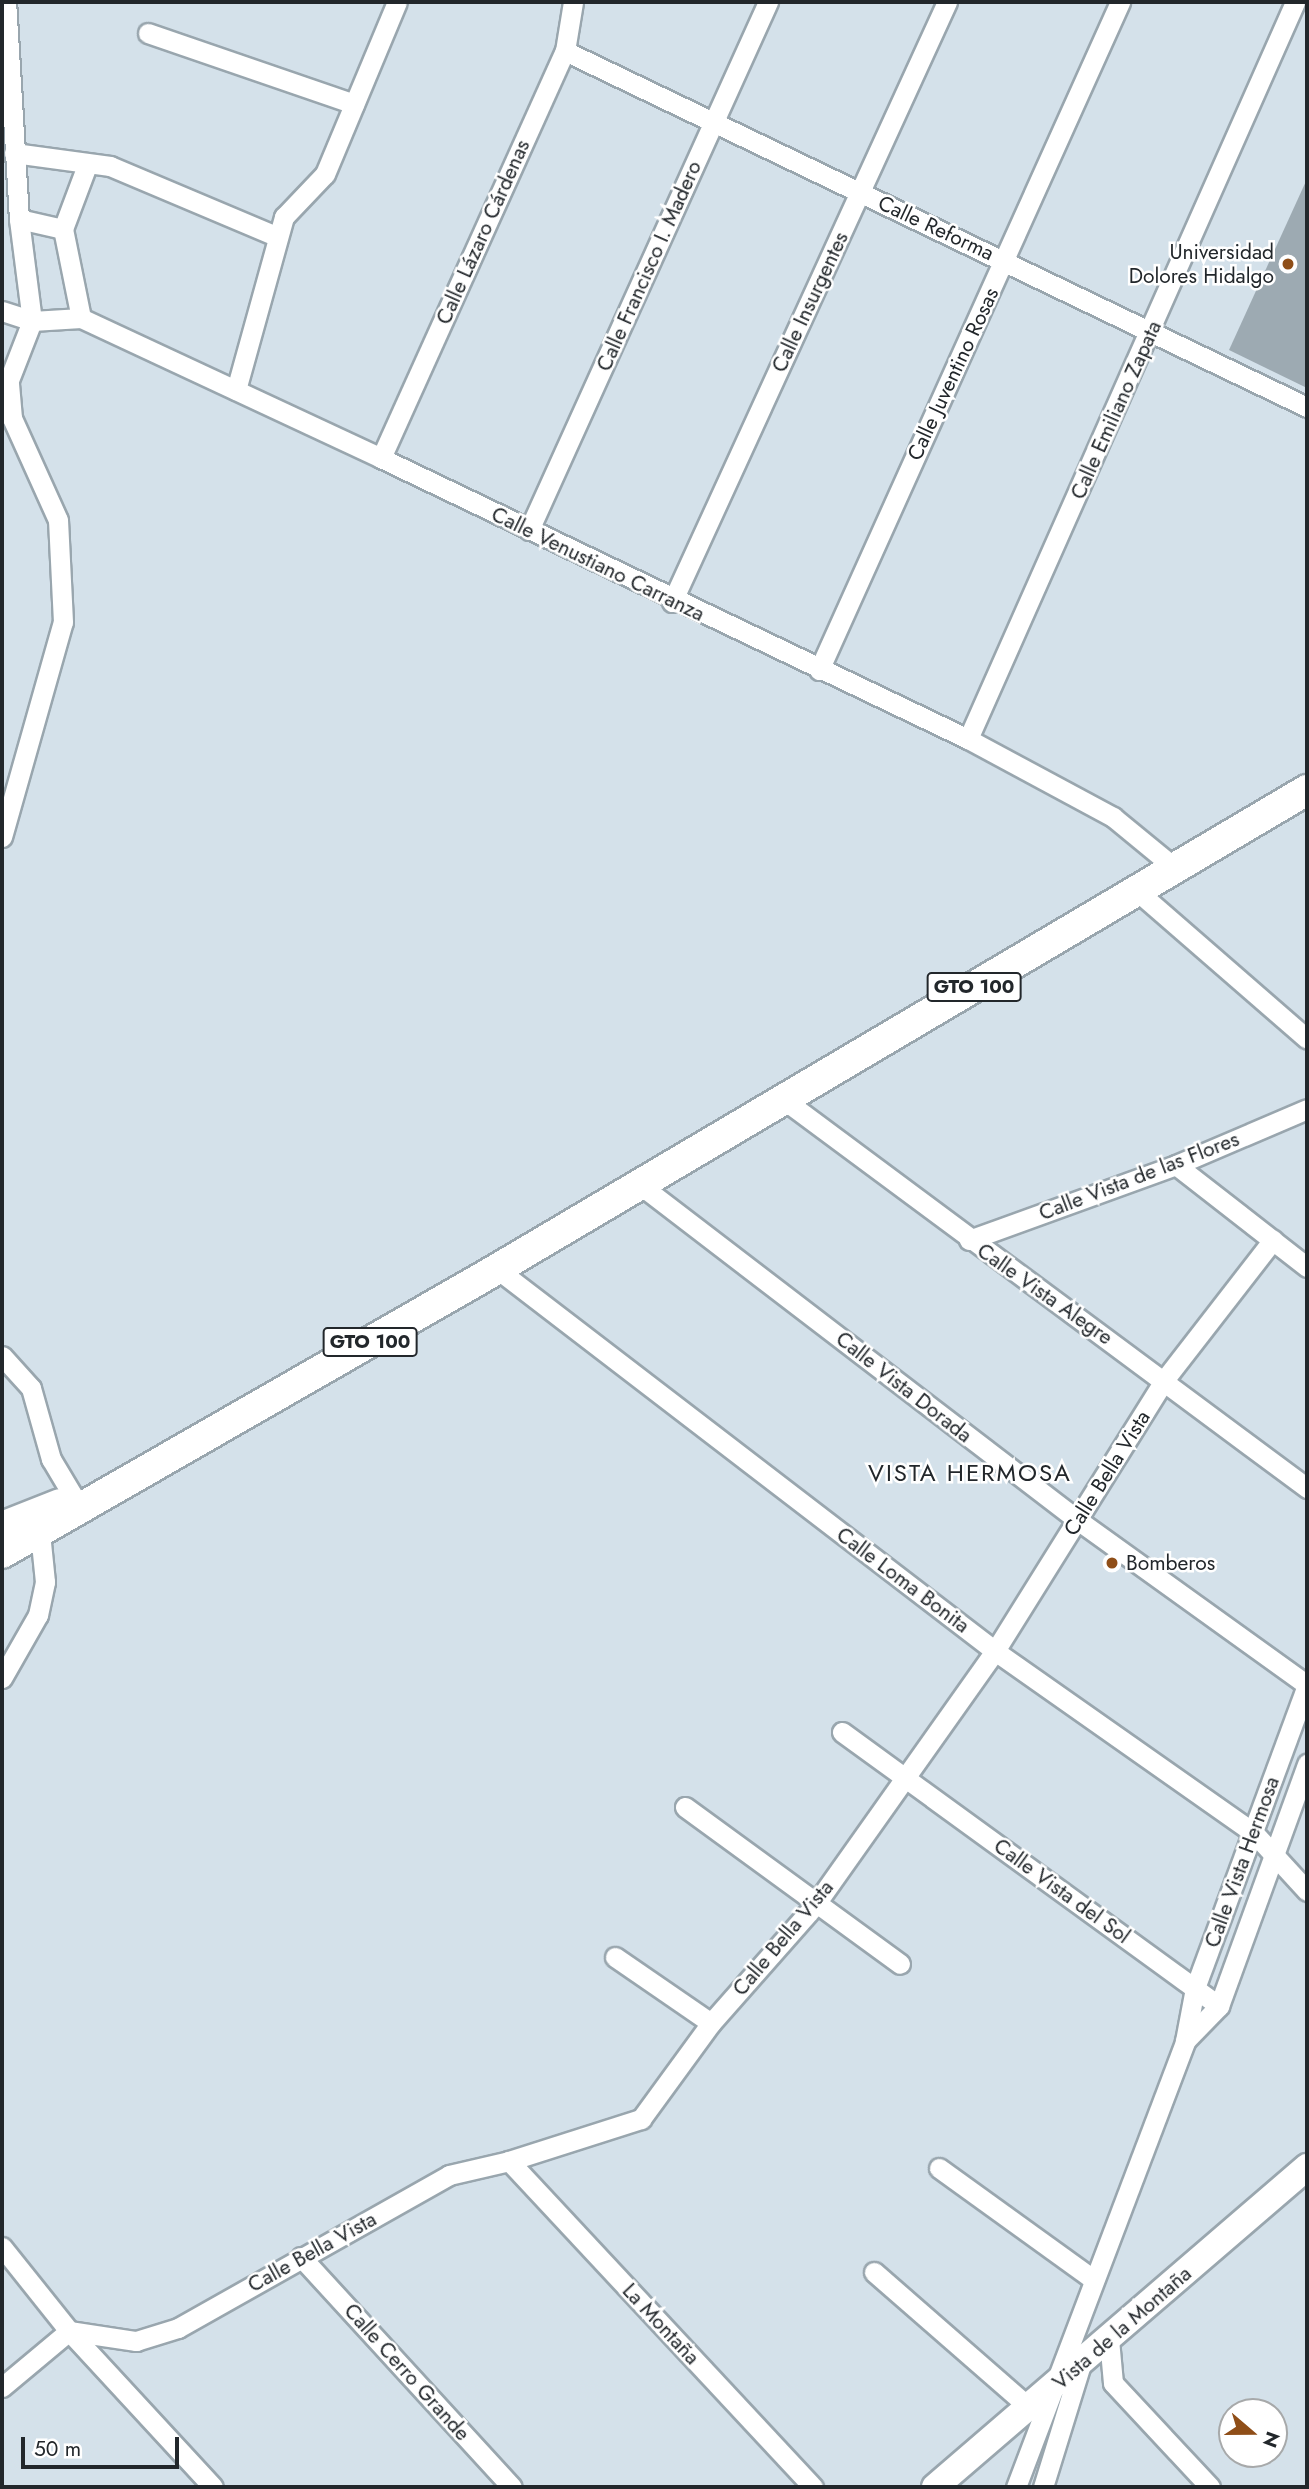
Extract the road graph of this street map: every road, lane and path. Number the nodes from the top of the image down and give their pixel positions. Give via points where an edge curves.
1 (6, 2) edge
2 (397, 2) edge
3 (573, 2) edge
4 (768, 2) edge
5 (947, 2) edge
6 (1120, 2) edge
7 (1295, 2) edge
8 (148, 33) dead end
9 (565, 51) junction
10 (354, 104) junction
11 (715, 122) junction
12 (14, 153) junction
13 (88, 164) junction
14 (860, 192) junction
15 (19, 219) junction
16 (63, 229) junction
17 (278, 237) junction
18 (1005, 261) junction
19 (2, 311) edge
20 (81, 318) junction
21 (32, 321) junction
22 (1151, 334) junction
23 (236, 390) junction
24 (1307, 407) edge
25 (380, 458) junction
26 (529, 530) junction
27 (672, 602) junction
28 (819, 670) junction
29 (968, 739) junction
30 (1307, 790) edge
31 (2, 837) edge
32 (1175, 868) junction
33 (1137, 891) junction
34 (1307, 1039) edge
35 (783, 1099) junction
36 (1307, 1109) edge
37 (1176, 1165) junction
38 (639, 1184) junction
39 (969, 1240) junction
40 (1273, 1240) junction
41 (1307, 1267) edge
42 (496, 1269) junction
43 (2, 1356) edge
44 (1165, 1379) junction
45 (1307, 1488) edge
46 (86, 1502) junction
47 (1079, 1521) junction
48 (2, 1527) edge
49 (40, 1533) junction
50 (2, 1553) edge
51 (995, 1651) junction
52 (2, 1678) edge
53 (1307, 1686) edge
54 (842, 1732) dead end
55 (1307, 1764) edge
56 (905, 1777) junction
57 (685, 1807) dead end
58 (1253, 1832) junction
59 (1274, 1851) junction
60 (1307, 1891) edge
61 (815, 1905) junction
62 (615, 1957) dead end
63 (900, 1964) dead end
64 (1195, 1988) junction
65 (1219, 2006) junction
66 (711, 2023) junction
67 (1185, 2041) junction
68 (509, 2161) junction
69 (1307, 2167) edge
70 (939, 2168) dead end
71 (2, 2247) edge
72 (301, 2257) junction
73 (874, 2272) dead end
74 (1093, 2279) junction
75 (1081, 2325) junction
76 (69, 2331) junction
77 (1109, 2339) junction
78 (1083, 2359) junction
79 (2, 2387) edge
80 (1053, 2389) junction
81 (1030, 2408) junction
82 (213, 2487) edge
83 (512, 2487) edge
84 (813, 2487) edge
85 (935, 2487) edge
86 (1016, 2487) edge
87 (1044, 2487) edge
88 (1210, 2487) edge

1 - 12 street
2 - 10 street
3 - 9 street, Calle Lázaro Cárdenas
4 - 11 street, Calle Francisco I. Madero
5 - 14 street, Calle Insurgentes
6 - 18 street, Calle Juventino Rosas
7 - 22 street, Calle Emiliano Zapata
8 - 10 street
9 - 11 street, Calle Reforma
9 - 25 street, Calle Lázaro Cárdenas
10 - 17 street via 325,174 284,217
11 - 14 street, Calle Reforma
11 - 26 street, Calle Francisco I. Madero
12 - 13 street
12 - 15 street
13 - 16 street
13 - 17 street via 110,166
14 - 18 street, Calle Reforma
14 - 27 street, Calle Insurgentes
15 - 16 street
15 - 21 street
16 - 20 street
17 - 23 street
18 - 22 street, Calle Reforma
18 - 28 street, Calle Juventino Rosas
19 - 21 street, Calle Venustiano Carranza
20 - 21 street, Calle Venustiano Carranza
20 - 23 street, Calle Venustiano Carranza
21 - 31 street via 9,380 12,418 58,520 63,622
22 - 24 street, Calle Reforma
22 - 29 street, Calle Emiliano Zapata
23 - 25 street, Calle Venustiano Carranza
25 - 26 street, Calle Venustiano Carranza
26 - 27 street, Calle Venustiano Carranza
27 - 28 street, Calle Venustiano Carranza
28 - 29 street, Calle Venustiano Carranza
29 - 32 street, Calle Venustiano Carranza via 1113,817
30 - 32 main road, GTO 100
32 - 33 main road, GTO 100
33 - 34 street
33 - 35 main road, GTO 100
35 - 38 main road, GTO 100
35 - 39 street, Calle Vista Alegre
36 - 37 street, Calle Vista de las Flores
37 - 39 street, Calle Vista de las Flores
37 - 40 street
38 - 42 main road, GTO 100
38 - 47 street, Calle Vista Dorada
39 - 44 street, Calle Vista Alegre
40 - 41 street
40 - 44 street, Calle Bella Vista
42 - 46 main road, GTO 100
42 - 51 street, Calle Loma Bonita
43 - 46 street via 31,1388 51,1459
44 - 45 street, Calle Vista Alegre
44 - 47 street, Calle Bella Vista
46 - 48 main road, GTO 100
46 - 49 main road, GTO 100
47 - 51 street, Calle Bella Vista
47 - 53 street, Calle Vista Dorada
49 - 50 main road, GTO 100
49 - 52 street via 45,1583 38,1615
51 - 56 street, Calle Bella Vista
51 - 58 street, Calle Loma Bonita
53 - 58 street, Calle Vista Hermosa
54 - 56 street, Calle Vista del Sol
55 - 59 street, Calle Vista Hermosa
56 - 61 street, Calle Bella Vista
56 - 64 street, Calle Vista del Sol
57 - 61 street
58 - 59 street, Calle Loma Bonita
58 - 64 street, Calle Vista Hermosa
59 - 60 street, Calle Loma Bonita
59 - 65 street, Calle Vista Hermosa
61 - 63 street
61 - 66 street, Calle Bella Vista
62 - 66 street
64 - 65 street, Calle Vista del Sol
64 - 67 street, Calle Vista Hermosa
65 - 67 street, Calle Vista Hermosa
66 - 68 street, Calle Bella Vista via 641,2119
67 - 74 street, Calle Vista Hermosa
68 - 72 street, Calle Bella Vista via 449,2175
68 - 84 street, La Montaña
69 - 77 street, Vista de la Montaña
70 - 74 street
71 - 76 street
72 - 76 street, Calle Bella Vista via 178,2328 136,2341
72 - 83 street, Calle Cerro Grande
73 - 81 street
74 - 75 street, Calle Vista Hermosa
75 - 78 street, Calle Vista Hermosa
75 - 80 street, Calle Vista Hermosa
76 - 79 street
76 - 82 street
77 - 78 street, Vista de la Montaña
77 - 88 street via 1113,2383
78 - 80 street, Vista de la Montaña
78 - 87 street, Calle Vista Hermosa
80 - 81 street, Vista de la Montaña
80 - 86 street, Calle Vista Hermosa
81 - 85 street, Vista de la Montaña

